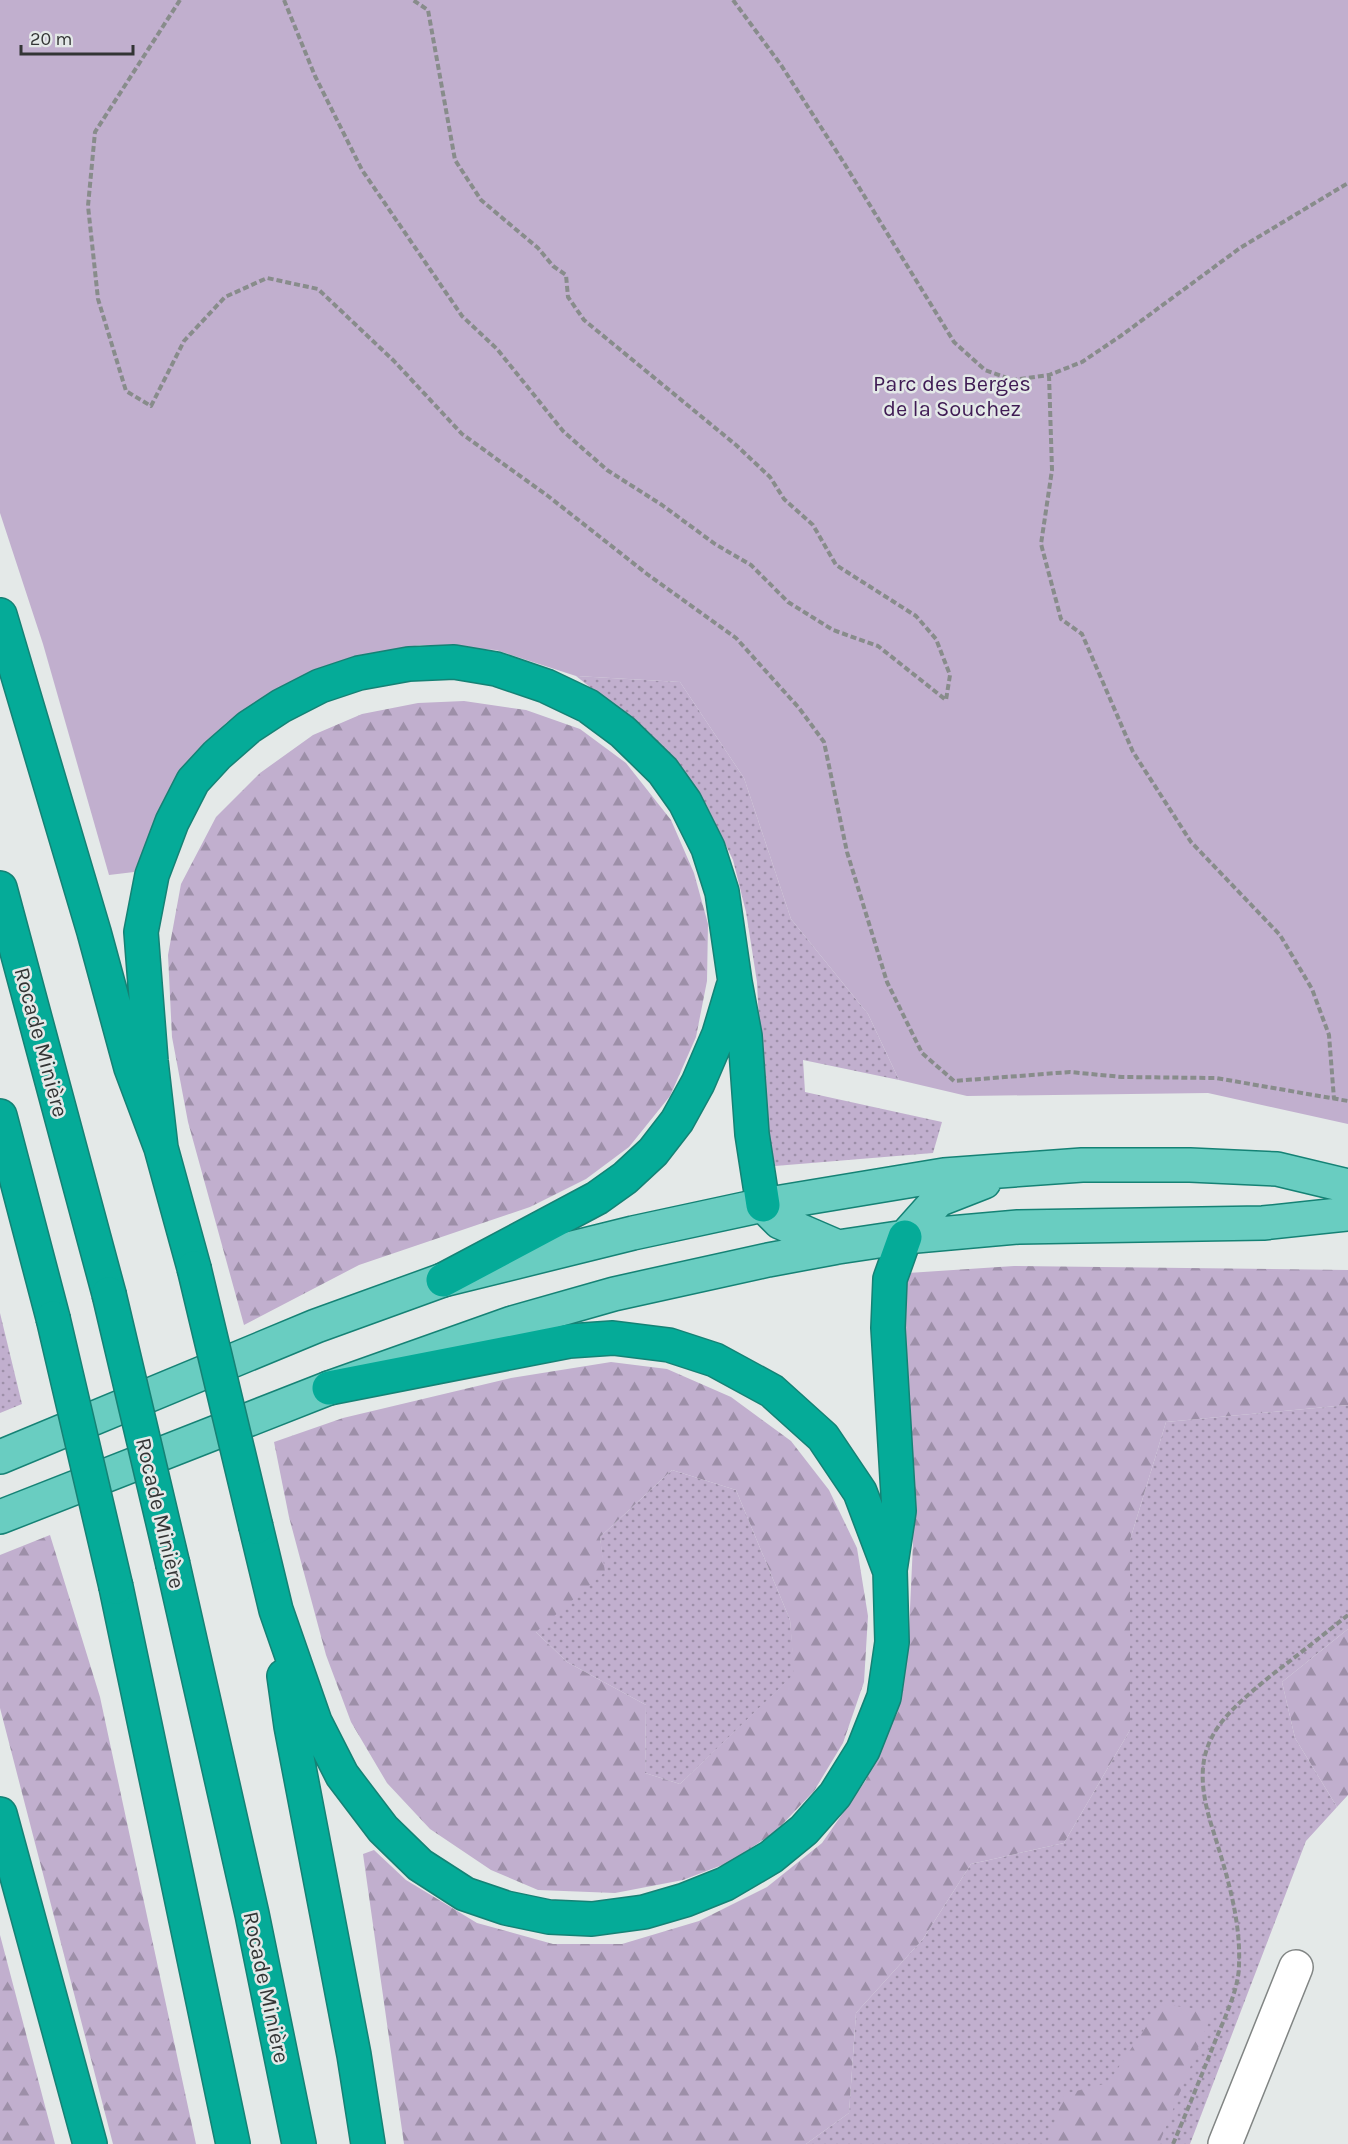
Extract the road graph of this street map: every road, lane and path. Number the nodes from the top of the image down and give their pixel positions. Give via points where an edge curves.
1 (180, 0) edge
2 (284, 0) edge
3 (413, 0) edge
4 (733, 0) edge
5 (1348, 183) edge
6 (1048, 375) junction
7 (0, 615) edge
8 (0, 888) edge
9 (735, 982) junction
10 (1334, 1099) junction
11 (1348, 1101) edge
12 (0, 1116) edge
13 (160, 1148) junction
14 (1013, 1170) junction
15 (1348, 1186) edge
16 (763, 1205) junction
17 (1348, 1214) edge
18 (905, 1237) junction
19 (838, 1247) junction
20 (444, 1280) junction
21 (329, 1388) junction
22 (3, 1457) edge
23 (0, 1517) edge
24 (890, 1570) junction
25 (276, 1610) junction
26 (1348, 1615) edge
27 (0, 1814) edge
28 (1296, 1967) dead end
29 (90, 2144) edge
30 (233, 2144) edge
31 (299, 2144) edge
32 (368, 2144) edge
33 (1173, 2144) edge
34 (1224, 2144) edge

1 - 10 path via 95,132 88,206 98,299 126,391 151,406 184,341 225,297 267,278 318,289 394,361 462,434 736,638 799,708 824,742 847,852 887,982 922,1053 954,1081 1070,1072 1216,1078
2 - 3 path via 315,76 362,170 462,316 497,349 563,430 607,470 751,565 788,602 833,630 878,646 946,700 950,675 936,639 916,616 836,565 813,525 784,499 770,477 584,320 568,297 566,275 481,200 455,160 428,10
4 - 6 path via 793,84 954,342 985,370 1013,380
5 - 6 path via 1240,248 1082,362
6 - 10 path via 1052,470 1041,544 1060,619 1082,634 1133,752 1191,842 1280,935 1312,989 1329,1035
7 - 13 highway via 131,1068
8 - 31 highway, Rocade Minière, bridge via 109,1294 252,1914
9 - 13 highway via 722,892 708,848 685,802 663,771 623,732 588,706 496,669 454,662 409,664 359,673 320,686 249,727 193,781 172,822 152,875 141,932
9 - 16 highway via 745,1036 752,1134
9 - 20 highway via 698,1083 677,1121 653,1152 597,1198
10 - 11 path
12 - 30 highway, bridge via 53,1318 116,1587
13 - 25 highway, bridge via 194,1268
14 - 15 main road via 1082,1165 1277,1169
14 - 16 main road via 944,1175
14 - 18 main road via 938,1200
16 - 19 main road via 780,1222
16 - 20 main road
17 - 18 main road via 1263,1223 1018,1227
18 - 19 main road
18 - 24 highway via 890,1279 888,1328 899,1512
19 - 21 main road via 614,1294 512,1323
20 - 22 main road via 316,1326
21 - 23 main road
21 - 24 highway via 568,1341 613,1338 669,1345 715,1360 772,1391 823,1437 860,1492
24 - 25 highway via 892,1642 884,1697 863,1750 835,1794 804,1830 779,1851 725,1884 644,1912 592,1919 549,1917 465,1894 420,1865 383,1829 342,1775 315,1722
25 - 32 highway via 291,1726
26 - 33 path via 1235,1705 1215,1730 1205,1753 1202,1776 1206,1809 1237,1920 1239,1967 1229,2007
27 - 29 highway
28 - 34 lane

